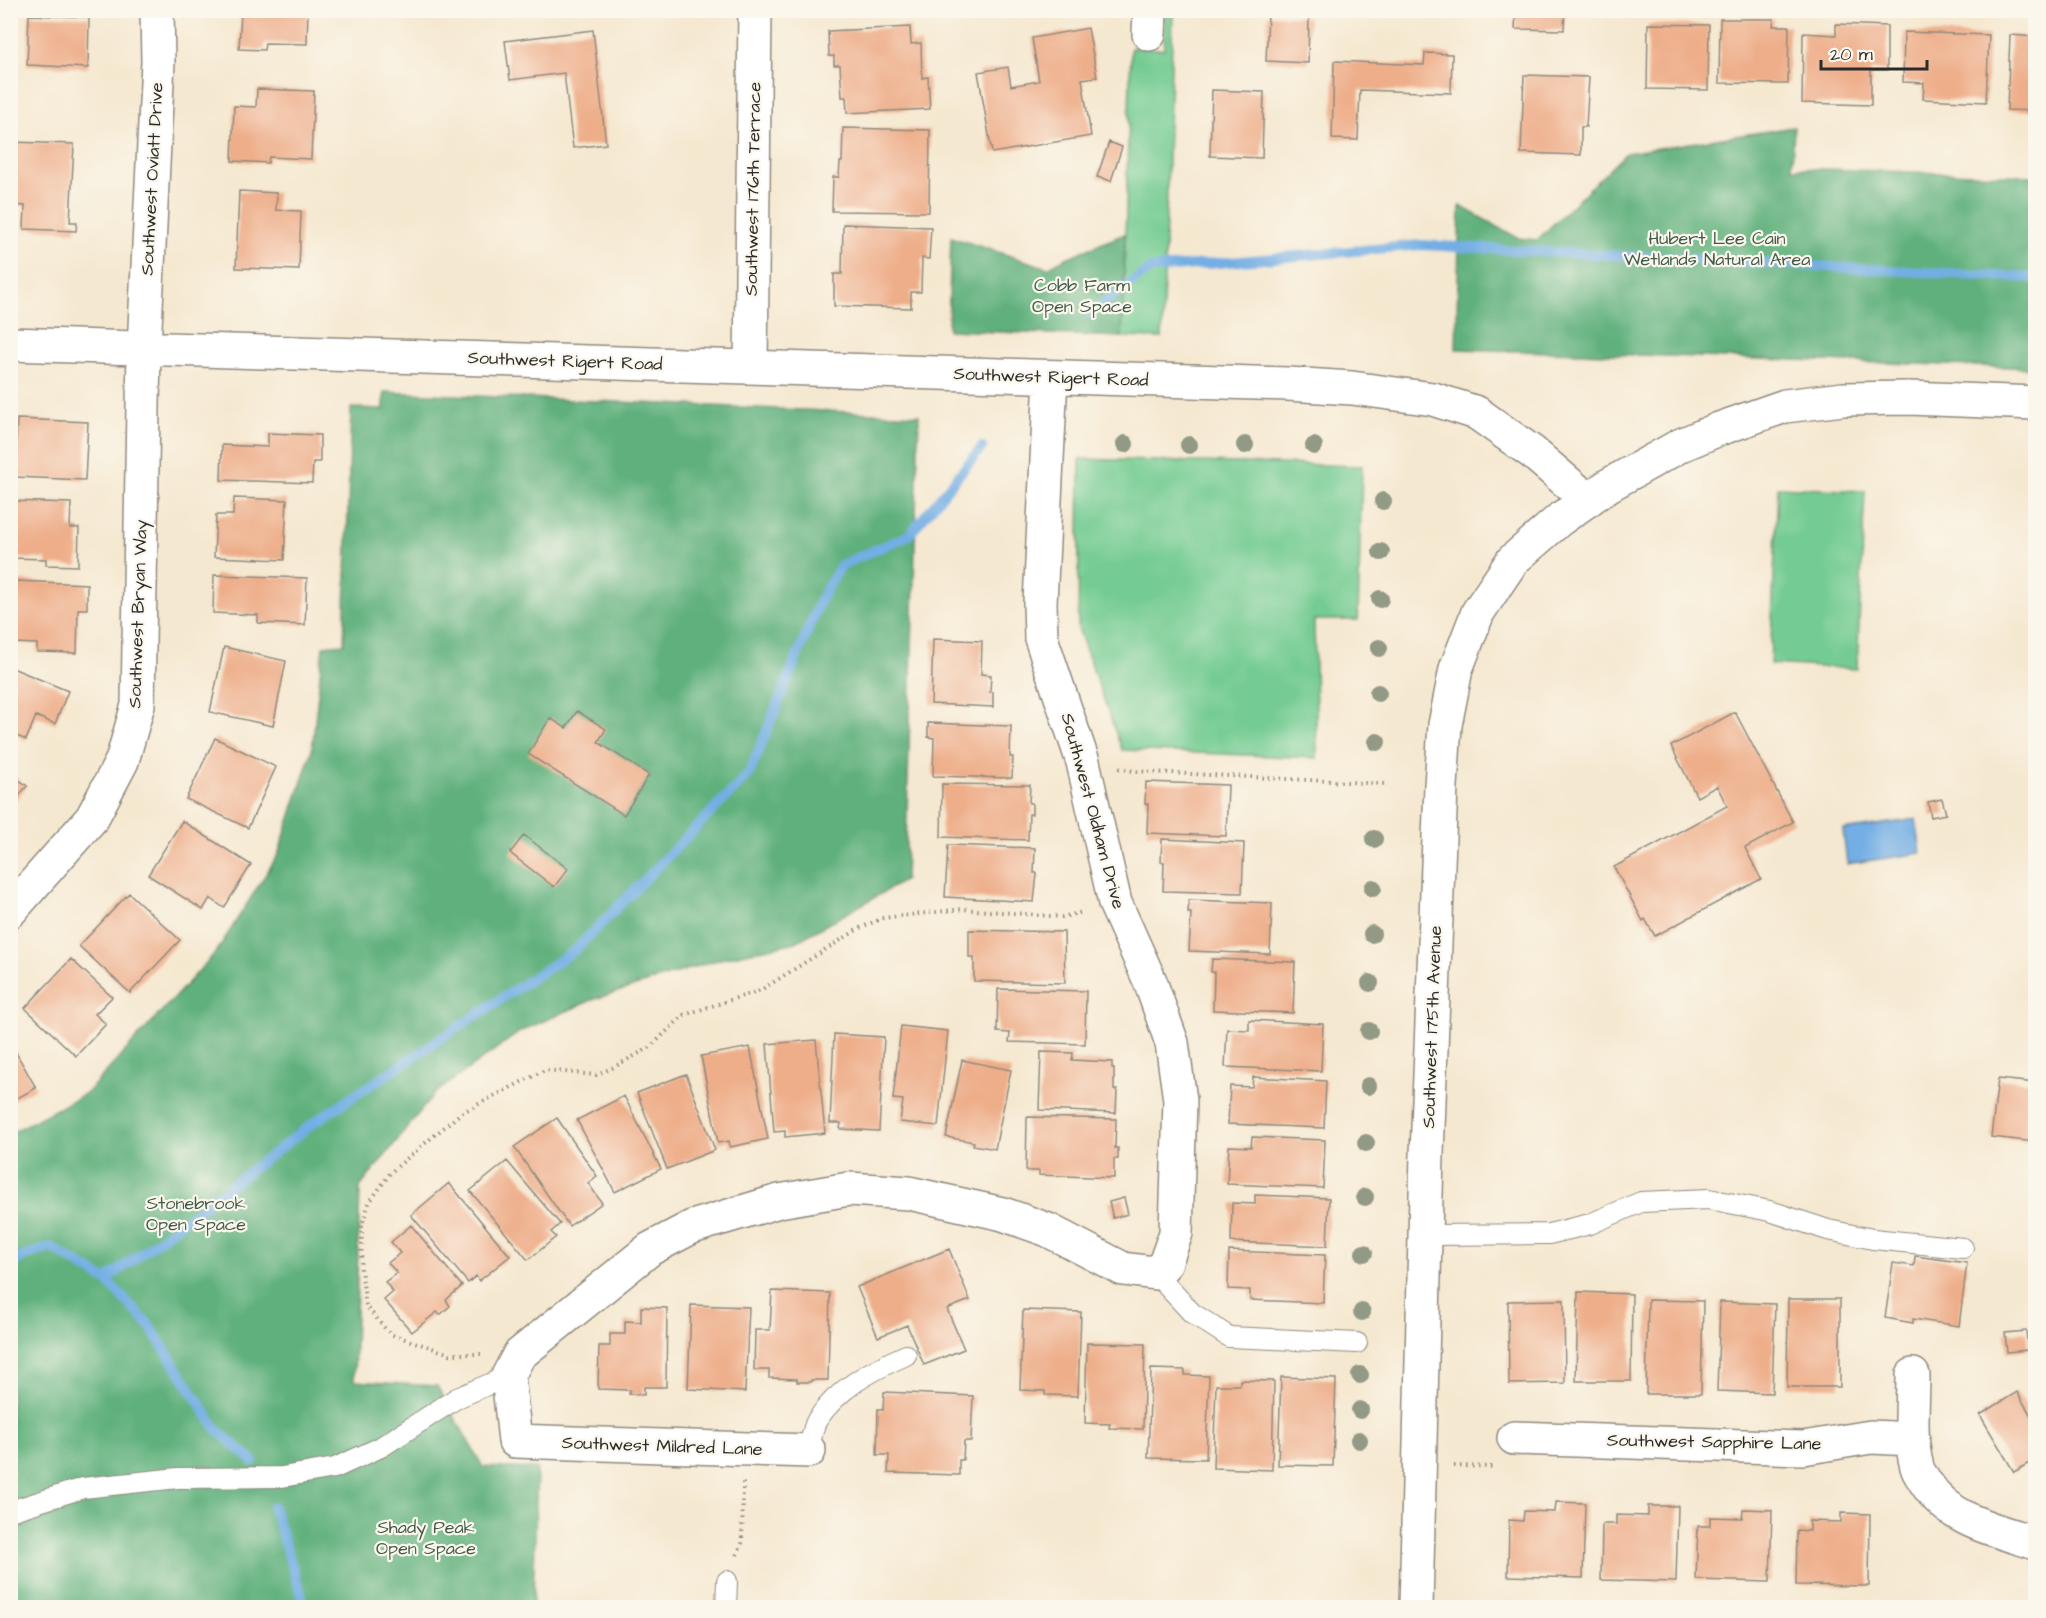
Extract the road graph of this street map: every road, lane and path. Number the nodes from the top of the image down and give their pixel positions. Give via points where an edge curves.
1 (157, 10) edge
2 (755, 10) edge
3 (10, 344) edge
4 (144, 348) junction
5 (751, 367) junction
6 (1051, 377) junction
7 (2036, 403) edge
8 (1588, 500) junction
9 (1083, 762) junction
10 (1386, 784) dead end
11 (1115, 903) junction
12 (10, 911) edge
13 (1425, 1235) junction
14 (1963, 1248) dead end
15 (1155, 1273) junction
16 (1357, 1343) dead end
17 (906, 1355) dead end
18 (513, 1365) junction
19 (1913, 1375) dead end
20 (1514, 1438) joint
21 (1912, 1439) junction
22 (809, 1451) joint
23 (1420, 1466) junction
24 (743, 1494) dead end
25 (10, 1511) edge
26 (742, 1543) dead end
27 (2036, 1543) edge
28 (727, 1581) dead end
29 (726, 1608) edge
30 (1416, 1608) edge

1 - 4 street, Southwest Oviatt Drive
2 - 5 street, Southwest 176th Terrace
3 - 4 street, Southwest Rigert Road
4 - 5 street, Southwest Rigert Road
4 - 12 street, Southwest Bryan Way via 138,705 122,761 92,818
5 - 6 street, Southwest Rigert Road
6 - 8 street, Southwest Rigert Road via 1288,384 1433,399 1477,413 1532,452
6 - 9 street, Southwest Oldham Drive via 1041,638
7 - 8 street via 1909,398 1843,399 1785,406 1681,445
8 - 13 street, Southwest 175th Avenue via 1513,560 1478,612 1456,669 1445,725 1441,786
9 - 10 path via 1133,771
9 - 11 street, Southwest Oldham Drive
11 - 15 street, Southwest Oldham Drive via 1150,981 1172,1043 1180,1100 1176,1233 1165,1264
11 - 18 path via 1062,917 963,909 883,918 860,927 761,990 684,1015 649,1048 612,1068 596,1075 545,1070 460,1113 391,1172 369,1203 362,1225 361,1269 366,1306 390,1334 450,1354
13 - 14 lane via 1549,1234 1590,1224 1641,1202 1709,1199 1873,1239
13 - 23 street, Southwest 175th Avenue
15 - 16 lane via 1192,1313 1229,1337
15 - 18 street via 1123,1269 1048,1230 1003,1214 909,1193 849,1189 779,1201 692,1227 650,1249
17 - 22 lane via 874,1369 844,1389 816,1422
18 - 22 street, Southwest Mildred Lane via 514,1441
18 - 25 lane via 381,1447 335,1468 282,1477 178,1478 82,1488
19 - 21 street
20 - 21 street, Southwest Sapphire Lane via 1803,1448 1871,1437
20 - 23 path via 1497,1467
21 - 27 street via 1917,1469 1932,1493 1948,1508 1966,1520
23 - 30 street, Southwest 175th Avenue
24 - 26 path
28 - 29 lane

